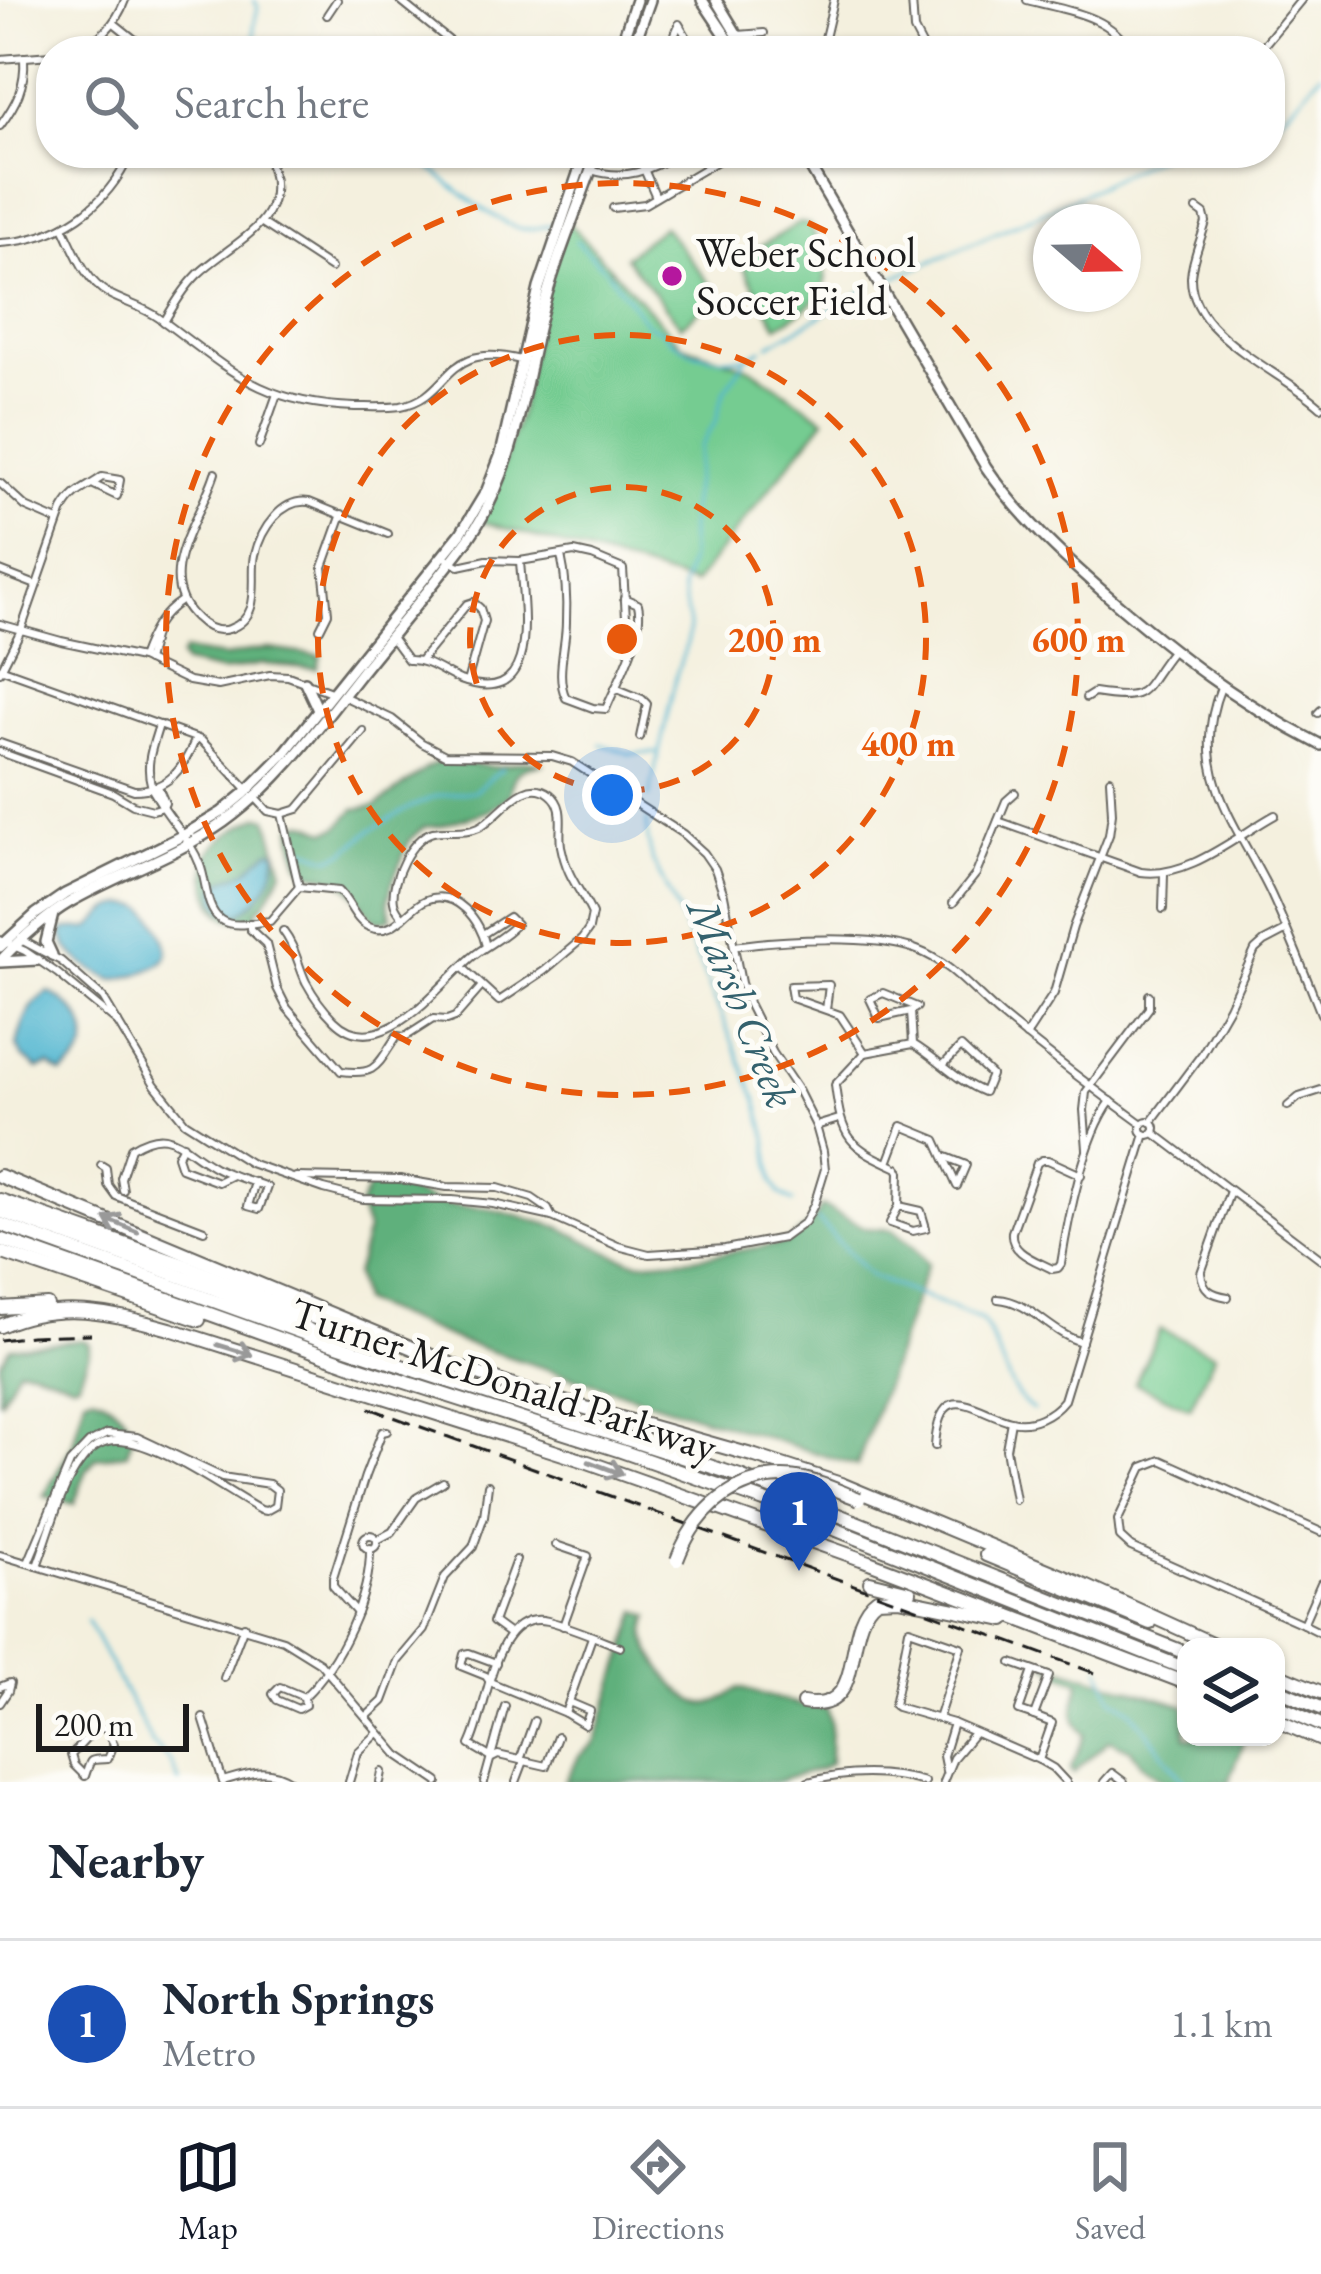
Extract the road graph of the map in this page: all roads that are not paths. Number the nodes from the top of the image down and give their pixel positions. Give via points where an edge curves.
1 (125, 0) edge
2 (337, 0) edge
3 (399, 0) edge
4 (636, 0) edge
5 (650, 0) edge
6 (834, 0) edge
7 (912, 0) edge
8 (1027, 0) edge
9 (1301, 0) edge
10 (713, 3) edge
11 (327, 15) dead end
12 (114, 23) junction
13 (764, 33) dead end
14 (737, 35) joint
15 (100, 36) edge
16 (130, 36) edge
17 (443, 36) edge
18 (625, 36) edge
19 (632, 36) edge
20 (729, 36) edge
21 (825, 36) edge
22 (917, 36) edge
23 (1121, 36) edge
24 (1271, 36) edge
25 (36, 56) edge
26 (24, 57) junction
27 (0, 59) edge
28 (0, 126) edge
29 (122, 168) edge
30 (271, 168) edge
31 (584, 168) edge
32 (584, 168) edge
33 (596, 168) edge
34 (643, 168) edge
35 (651, 168) edge
36 (705, 168) edge
37 (811, 168) edge
38 (644, 172) junction
39 (656, 197) junction
40 (613, 208) dead end
41 (1197, 209) dead end
42 (262, 223) junction
43 (63, 227) junction
44 (0, 243) edge
45 (331, 268) dead end
46 (164, 322) junction
47 (522, 360) junction
48 (277, 394) junction
49 (1321, 407) edge
50 (260, 445) dead end
51 (215, 473) dead end
52 (0, 483) edge
53 (94, 485) junction
54 (342, 514) junction
55 (58, 521) junction
56 (388, 534) dead end
57 (561, 555) junction
58 (447, 558) junction
59 (520, 561) junction
60 (0, 571) edge
61 (36, 585) junction
62 (625, 598) junction
63 (181, 601) junction
64 (0, 624) edge
65 (320, 629) dead end
66 (21, 630) junction
67 (387, 633) junction
68 (1172, 650) junction
69 (628, 654) junction
70 (144, 659) junction
71 (422, 659) junction
72 (2, 670) edge
73 (305, 682) junction
74 (467, 682) junction
75 (615, 688) junction
76 (1221, 688) junction
77 (338, 695) junction
78 (1086, 698) dead end
79 (318, 710) junction
80 (159, 725) junction
81 (363, 730) dead end
82 (640, 737) dead end
83 (196, 738) junction
84 (1321, 745) edge
85 (0, 748) edge
86 (1110, 779) dead end
87 (155, 787) junction
88 (1015, 793) dead end
89 (251, 794) junction
90 (163, 807) junction
91 (282, 814) junction
92 (1275, 815) dead end
93 (998, 821) junction
94 (1240, 835) junction
95 (187, 839) junction
96 (1100, 857) junction
97 (1164, 874) junction
98 (299, 887) junction
99 (953, 903) dead end
100 (1163, 909) dead end
101 (54, 913) junction
102 (403, 918) junction
103 (250, 922) junction
104 (277, 927) junction
105 (1286, 931) junction
106 (483, 934) junction
107 (7, 941) edge
108 (734, 946) junction
109 (486, 947) junction
110 (52, 955) junction
111 (38, 960) junction
112 (0, 962) edge
113 (462, 967) junction
114 (482, 986) junction
115 (1149, 995) dead end
116 (826, 1010) junction
117 (911, 1011) junction
118 (1321, 1014) edge
119 (121, 1025) junction
120 (392, 1028) junction
121 (397, 1036) junction
122 (1026, 1036) junction
123 (913, 1044) junction
124 (865, 1053) junction
125 (944, 1064) junction
126 (1090, 1085) junction
127 (1321, 1090) edge
128 (1111, 1101) junction
129 (1288, 1106) dead end
130 (839, 1118) junction
131 (1147, 1123) junction
132 (816, 1126) junction
133 (1149, 1133) junction
134 (182, 1145) junction
135 (1038, 1149) dead end
136 (1088, 1153) junction
137 (946, 1157) dead end
138 (1042, 1160) junction
139 (888, 1163) junction
140 (101, 1165) dead end
141 (0, 1174) edge
142 (233, 1174) junction
143 (1081, 1175) junction
144 (290, 1177) junction
145 (352, 1179) junction
146 (255, 1182) dead end
147 (123, 1190) dead end
148 (1230, 1191) junction
149 (352, 1196) junction
150 (0, 1200) edge
151 (899, 1206) junction
152 (0, 1211) edge
153 (552, 1216) junction
154 (0, 1224) edge
155 (204, 1231) dead end
156 (0, 1239) edge
157 (0, 1252) edge
158 (1321, 1259) edge
159 (1228, 1297) dead end
160 (998, 1299) dead end
161 (0, 1308) edge
162 (0, 1326) edge
163 (170, 1329) junction
164 (328, 1342) junction
165 (1082, 1342) junction
166 (400, 1345) junction
167 (355, 1366) junction
168 (1011, 1421) junction
169 (387, 1431) dead end
170 (935, 1447) dead end
171 (443, 1482) dead end
172 (488, 1485) dead end
173 (1015, 1500) dead end
174 (1321, 1532) edge
175 (346, 1533) junction
176 (364, 1539) junction
177 (377, 1540) junction
178 (556, 1545) dead end
179 (370, 1548) junction
180 (0, 1555) edge
181 (516, 1560) dead end
182 (676, 1560) dead end
183 (33, 1565) junction
184 (870, 1582) dead end
185 (1321, 1583) edge
186 (357, 1613) junction
187 (985, 1615) junction
188 (1303, 1624) junction
189 (244, 1626) junction
190 (562, 1627) junction
191 (508, 1633) junction
192 (1321, 1633) edge
193 (592, 1636) junction
194 (1189, 1638) edge
195 (1200, 1638) edge
196 (620, 1647) dead end
197 (1177, 1648) edge
198 (1012, 1663) dead end
199 (496, 1664) junction
200 (1177, 1665) edge
201 (1034, 1671) junction
202 (328, 1672) junction
203 (1285, 1677) edge
204 (224, 1678) dead end
205 (490, 1682) junction
206 (1177, 1682) edge
207 (1177, 1682) edge
208 (0, 1687) edge
209 (1321, 1692) edge
210 (1285, 1693) edge
211 (304, 1697) junction
212 (569, 1702) junction
213 (0, 1703) edge
214 (803, 1703) dead end
215 (505, 1706) dead end
216 (1321, 1708) edge
217 (1285, 1709) edge
218 (565, 1713) junction
219 (1034, 1716) junction
220 (366, 1717) junction
221 (203, 1718) dead end
222 (938, 1719) junction
223 (534, 1720) dead end
224 (952, 1723) junction
225 (1285, 1724) edge
226 (1321, 1725) edge
227 (379, 1733) junction
228 (974, 1733) junction
229 (556, 1737) dead end
230 (1321, 1740) edge
231 (946, 1744) junction
232 (959, 1749) junction
233 (948, 1757) junction
234 (491, 1758) junction
235 (522, 1760) junction
236 (1039, 1760) junction
237 (382, 1772) dead end
238 (83, 1779) edge
239 (896, 1779) edge
240 (223, 1782) edge
241 (292, 1782) edge
242 (349, 1782) edge
243 (380, 1782) edge
244 (438, 1782) edge
245 (484, 1782) edge
246 (516, 1782) edge
247 (808, 1782) edge
248 (924, 1782) edge
249 (943, 1782) edge
250 (1066, 1782) edge
251 (1104, 1782) edge
252 (1124, 1782) edge

1 - 12 street
2 - 11 street
3 - 17 street
4 - 18 main road
5 - 19 main road
6 - 21 street
7 - 22 street
8 - 23 street
9 - 24 street
10 - 14 main road
10 - 20 main road
12 - 15 street
12 - 16 street
13 - 14 street
25 - 26 street
26 - 27 street
26 - 28 street via 19,97
29 - 43 street via 105,195
30 - 42 street via 273,201
31 - 47 main road via 539,287
32 - 58 main road via 506,470 483,517
33 - 38 street
34 - 38 street
35 - 38 street
36 - 39 street
37 - 68 main road via 1005,494 1042,538
38 - 39 street
39 - 40 street
41 - 49 street via 1206,223 1191,276 1199,310
42 - 45 street
42 - 46 street via 195,278
43 - 44 street
43 - 46 street via 96,285
46 - 48 street via 224,368
47 - 48 street via 469,359 422,398 397,406 321,406
47 - 58 main road via 491,480
48 - 50 street
51 - 63 street via 176,566
52 - 55 street
53 - 53 street via 102,477 122,485 118,496
53 - 55 street via 70,496
54 - 56 street
54 - 63 street via 310,502 285,504 255,557 256,593 235,626 209,628
54 - 65 street via 325,556 328,613
55 - 61 street
57 - 59 street
57 - 62 street via 623,569
57 - 75 street via 560,687 566,698 606,709
58 - 59 street via 459,566
58 - 67 main road
59 - 74 street via 525,622 517,669 498,686
60 - 61 street
61 - 66 street
62 - 69 street
62 - 69 street via 640,614
63 - 70 street via 164,613
64 - 66 street
66 - 70 street
66 - 72 street
67 - 71 street via 408,660
67 - 77 main road
68 - 76 main road
68 - 78 street via 1143,692
69 - 75 street
70 - 73 street via 218,686 270,675
71 - 74 street
71 - 74 street via 472,602 484,621
72 - 80 street
73 - 77 street
73 - 79 main road
75 - 82 street via 647,704
76 - 84 main road
76 - 94 street via 1210,759
77 - 79 main road
77 - 89 main road via 289,762
77 - 108 street via 445,755 551,756 593,774 704,853 721,884
79 - 89 main road
80 - 83 street
80 - 87 street via 149,756
81 - 91 street via 298,809
83 - 87 street via 177,774
83 - 89 street
85 - 87 street via 134,790
85 - 90 street via 133,805
86 - 96 street via 1112,823
87 - 90 street
88 - 93 street
89 - 91 street
89 - 95 main road via 227,820
90 - 95 street
91 - 98 street
92 - 94 street
93 - 96 street
93 - 99 street via 976,874
94 - 97 street
94 - 105 street
95 - 101 main road
95 - 103 street via 220,920
95 - 107 main road via 65,894
96 - 97 street
96 - 122 street via 1054,993
97 - 100 street
98 - 102 street via 339,891 372,928
98 - 104 street
101 - 107 main road
101 - 110 main road via 46,942
102 - 106 street via 428,899 452,900
102 - 114 street via 393,895 416,841 481,826 527,790 552,795 569,875 591,923 553,964 499,1000
103 - 104 street
103 - 121 street via 266,944 287,1008 341,1071 367,1073
104 - 120 street via 338,1024 356,1033
105 - 118 street
105 - 131 street via 1255,950 1202,1054
106 - 109 street
106 - 109 street via 509,917 516,924
107 - 110 street
107 - 111 street
107 - 112 main road
108 - 122 street via 905,946 951,970
108 - 132 street via 754,1019
109 - 113 street
110 - 119 street via 103,998
111 - 112 main road
111 - 119 street
113 - 114 street
113 - 120 street
114 - 121 street via 454,1017
115 - 126 street via 1149,1008
116 - 116 street via 792,998 790,986 829,985
116 - 124 street via 840,1015
117 - 117 street via 917,1007 883,993 870,999 878,1018
117 - 123 street
119 - 144 street via 185,1122 250,1163
120 - 121 street
122 - 126 street
123 - 124 street
123 - 125 street
124 - 130 street via 835,1085
125 - 125 street via 968,1086 984,1092 991,1075 961,1047
126 - 128 street
126 - 136 street
127 - 129 street
128 - 131 street
128 - 136 street
130 - 132 street
130 - 139 street via 862,1150
131 - 133 street via 1141,1131
132 - 153 street via 819,1187 805,1222 783,1238 650,1254
133 - 148 street
133 - 165 street
134 - 142 street
134 - 142 street via 182,1168 218,1182
134 - 147 street via 155,1137 131,1148
135 - 138 street
136 - 143 street
137 - 139 street via 936,1140 902,1126
138 - 143 street
138 - 143 street via 1007,1239 1052,1269
139 - 151 street via 900,1172
140 - 155 street via 116,1196
166 -> 141 highway
142 - 146 street
144 - 145 street
144 - 149 street
145 - 149 street
145 - 153 street via 498,1188 532,1198
148 - 158 street
148 - 159 street via 1201,1273 1208,1291
149 - 153 street via 493,1204
150 - 166 highway
151 - 151 street via 921,1211 926,1228 890,1223
152 - 164 highway via 295,1321
154 - 164 highway, Turner McDonald Parkway
156 - 167 highway, Turner McDonald Parkway
157 - 167 highway
160 - 165 street
161 - 163 highway via 103,1306
162 - 163 highway via 40,1312 86,1310
163 -> 206 highway via 588,1462
164 - 197 highway, Turner McDonald Parkway via 740,1476
165 - 168 street via 1060,1406
166 - 195 highway via 841,1484
167 - 200 highway, Turner McDonald Parkway via 781,1507
168 - 170 street via 957,1404 943,1416
168 - 173 street via 1006,1449
169 - 175 street
171 - 177 street
172 - 220 street via 473,1547 445,1577 424,1630
174 - 188 street via 1161,1460 1139,1472 1118,1520 1120,1538 1131,1547
175 - 176 street
175 - 186 street via 333,1586
176 - 177 street
176 - 179 street
177 - 179 street
178 - 190 street via 588,1556
179 - 186 street
180 - 183 street
181 - 191 street via 493,1622
182 - 194 highway, bridge via 712,1504 738,1487 786,1477 818,1483
183 - 183 street via 76,1467 109,1442 146,1448 260,1510 275,1505 277,1490 222,1477 137,1437 107,1435 70,1463
183 - 189 street
184 - 187 highway
185 - 188 street
186 - 202 street
187 - 207 highway
187 - 214 highway via 877,1599 862,1614 841,1693 823,1704
188 - 192 street
189 - 202 street via 284,1641
189 - 204 street
190 - 191 street via 530,1620
190 - 193 street
191 - 199 street
193 - 196 street
193 - 212 street
198 - 201 street
199 - 205 street
199 - 205 street via 464,1654 461,1666
201 - 219 street via 1048,1676
201 - 219 street via 1019,1711
202 - 211 street
202 - 220 street
203 - 209 highway
205 - 218 street
205 - 234 street via 470,1745
208 - 213 street via 10,1683
210 - 216 highway
211 - 211 street via 280,1687 274,1691 298,1709
212 - 218 street
212 - 218 street via 590,1711 585,1725
215 - 234 street
217 - 226 highway
219 - 236 street via 1052,1723
220 - 227 street
221 - 240 street
222 - 222 street via 894,1705 912,1629 961,1647
222 - 224 street
223 - 235 street
224 - 228 street
224 - 231 street
225 - 230 highway
227 - 242 street via 358,1752
227 - 244 street
228 - 232 street
228 - 236 street
229 - 235 street via 546,1766
231 - 232 street
231 - 233 street
232 - 233 street
233 - 249 street
234 - 235 street
234 - 245 street
235 - 246 street
236 - 250 street
237 - 243 street
238 - 238 street via 89,1761 108,1759 114,1744 106,1729 97,1727 71,1755
239 - 247 street via 850,1774
239 - 248 street
240 - 241 street via 261,1771
251 - 252 street via 1112,1773

